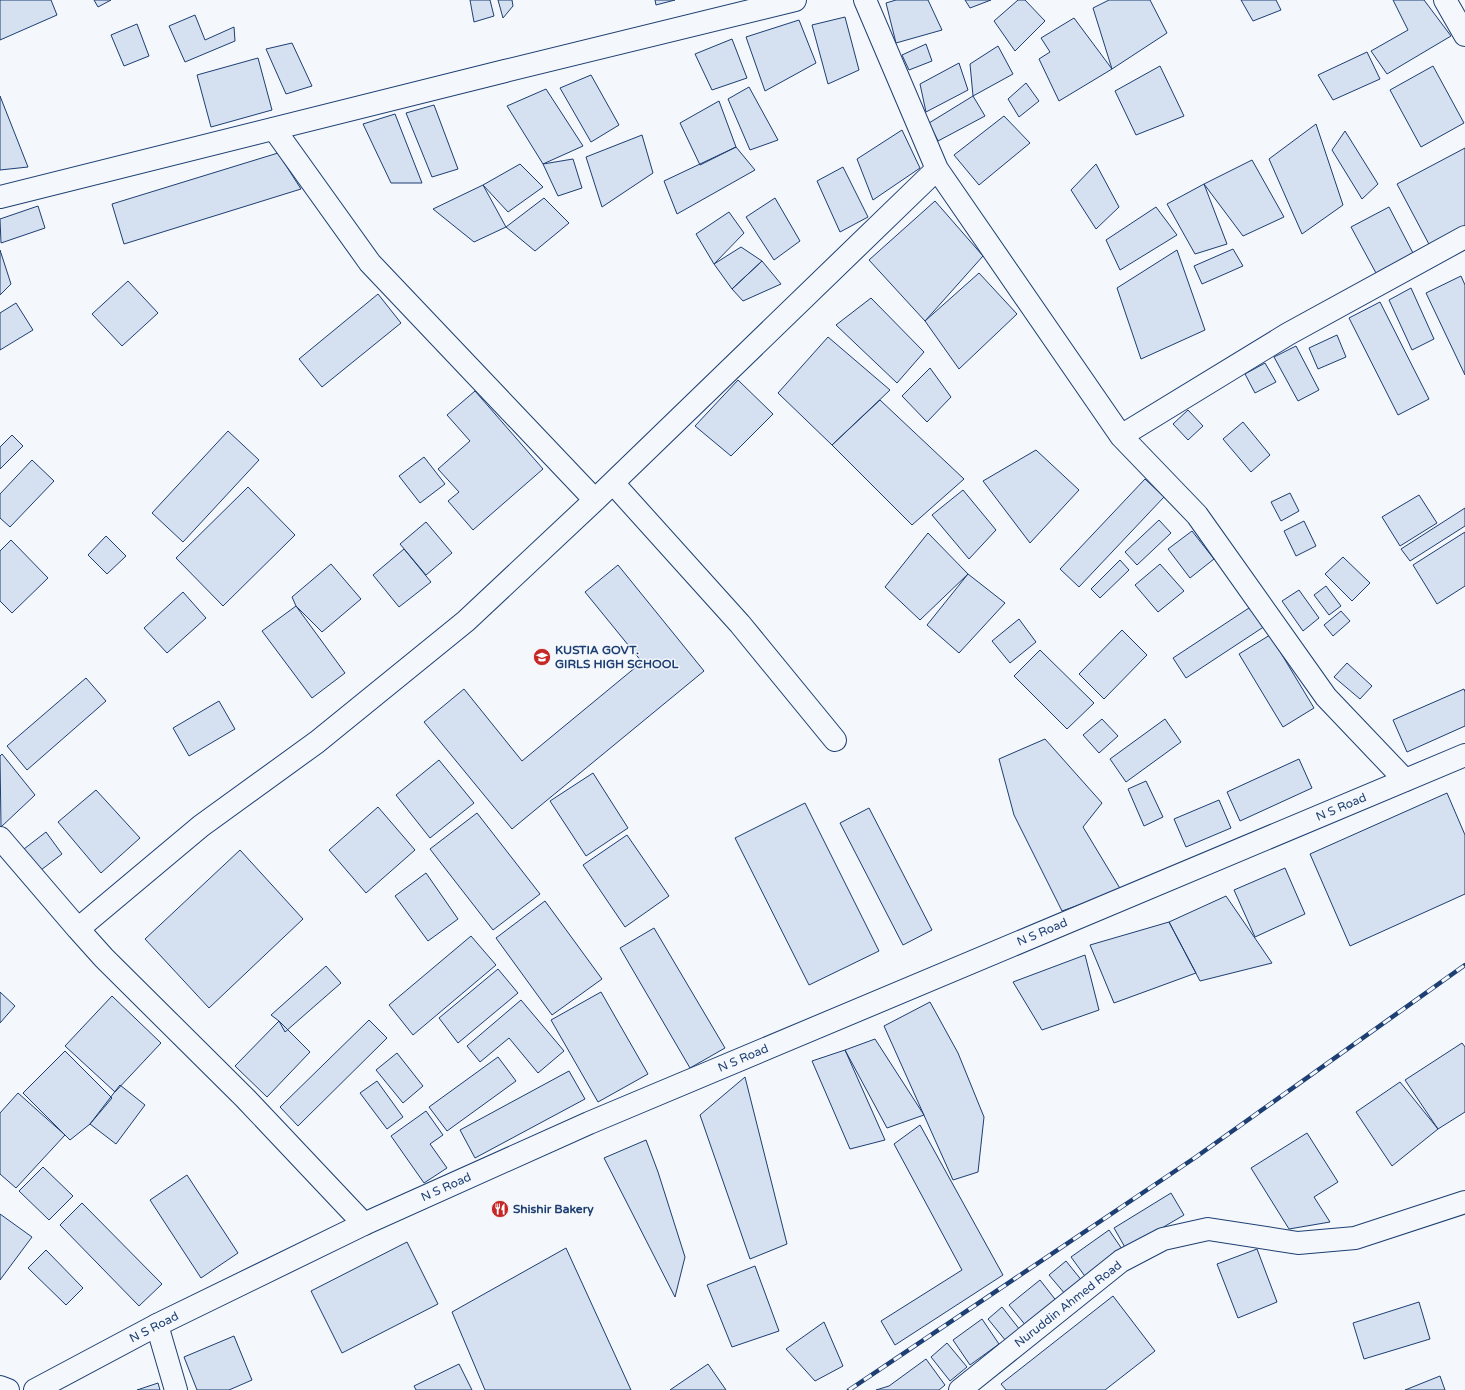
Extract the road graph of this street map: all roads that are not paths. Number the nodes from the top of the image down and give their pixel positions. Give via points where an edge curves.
1 (795, 0) edge
2 (865, 0) edge
3 (1445, 0) edge
4 (1465, 35) edge
5 (274, 129) junction
6 (937, 168) junction
7 (0, 198) edge
8 (1465, 237) edge
9 (1121, 436) junction
10 (612, 484) junction
11 (595, 500) junction
12 (835, 740) dead end
13 (1465, 755) edge
14 (1405, 780) junction
15 (0, 838) edge
16 (78, 930) junction
17 (1465, 1202) edge
18 (364, 1224) junction
19 (157, 1325) junction
20 (982, 1383) edge
21 (0, 1387) edge
22 (8, 1390) edge
23 (35, 1390) edge
24 (176, 1390) edge
25 (960, 1390) edge

1 - 5 street
2 - 6 street
3 - 4 street
5 - 7 street
5 - 11 street via 370,263
6 - 9 street
6 - 10 street
8 - 9 street via 1288,334
9 - 14 street via 1197,515 1326,697
10 - 11 street
10 - 12 street via 740,624
11 - 16 street via 460,626 317,742 201,826
13 - 14 street, N S Road
14 - 18 street, N S Road via 589,1123
15 - 16 street
16 - 18 street via 245,1098
17 - 20 street, Nuruddin Ahmed Road via 1355,1238 1298,1243 1208,1229 1163,1239 1121,1262
18 - 19 street, N S Road
19 - 23 street, N S Road
19 - 24 street
20 - 25 street, Nuruddin Ahmed Road
21 - 22 street

